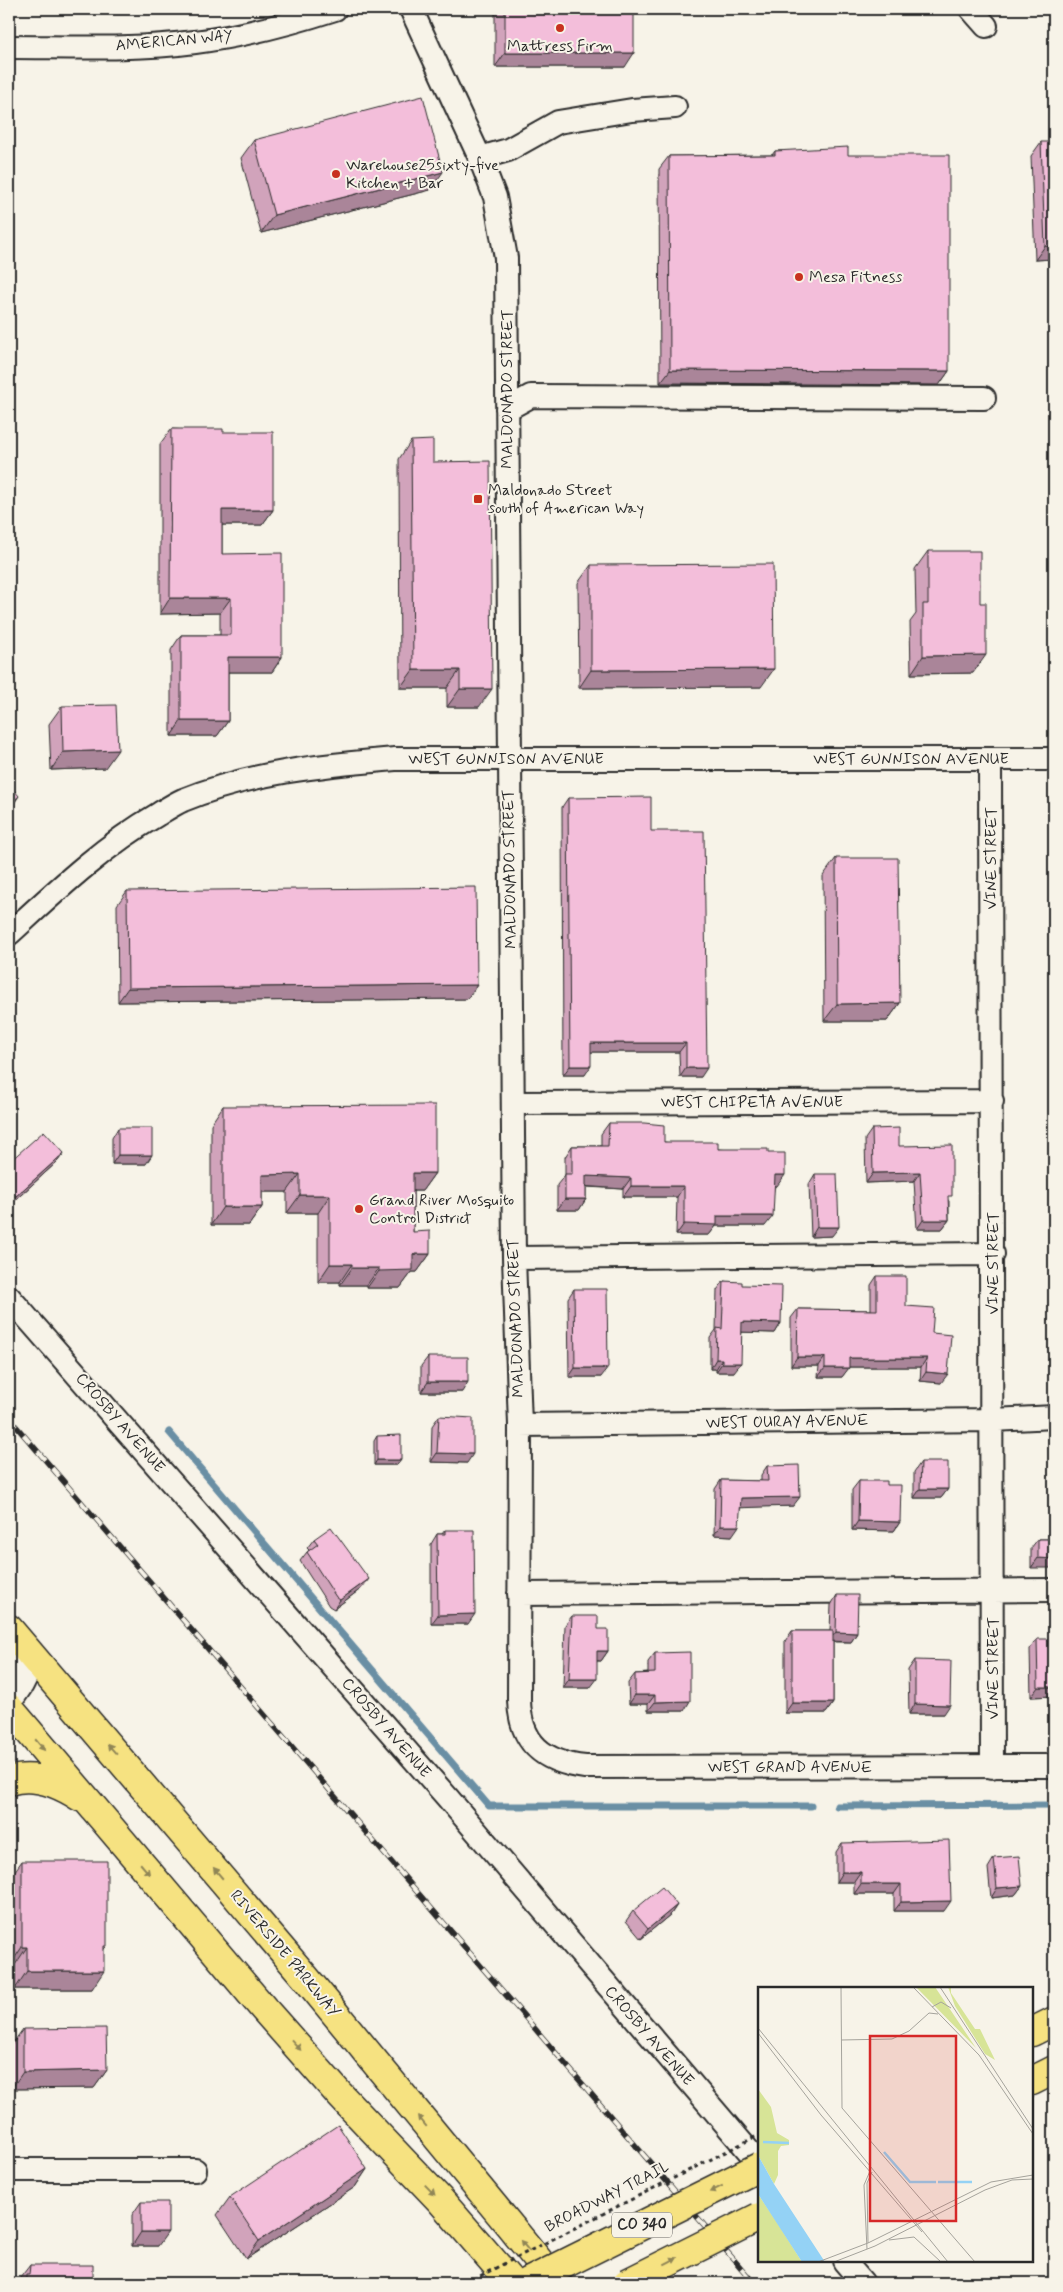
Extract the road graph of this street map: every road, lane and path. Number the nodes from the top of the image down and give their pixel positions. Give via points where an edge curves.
1 (335, 9) edge
2 (411, 9) edge
3 (971, 9) edge
4 (986, 26) dead end
5 (9, 47) edge
6 (675, 107) dead end
7 (480, 158) junction
8 (984, 398) dead end
9 (507, 409) junction
10 (509, 759) junction
11 (1054, 759) edge
12 (990, 760) junction
13 (9, 934) edge
14 (992, 1101) junction
15 (513, 1103) junction
16 (993, 1254) junction
17 (514, 1258) junction
18 (9, 1297) edge
19 (1054, 1417) edge
20 (993, 1420) junction
21 (520, 1425) junction
22 (993, 1590) junction
23 (1054, 1590) edge
24 (519, 1594) junction
25 (9, 1629) edge
26 (36, 1659) junction
27 (9, 1666) edge
28 (9, 1704) edge
29 (9, 1708) edge
30 (533, 1744) joint
31 (1054, 1766) edge
32 (992, 1767) junction
33 (9, 1781) edge
34 (90, 1803) junction
35 (1054, 2021) edge
36 (1033, 2032) edge
37 (1054, 2070) edge
38 (1033, 2080) edge
39 (758, 2136) edge
40 (758, 2162) edge
41 (758, 2167) edge
42 (9, 2170) edge
43 (195, 2170) dead end
44 (758, 2218) edge
45 (845, 2262) edge
46 (466, 2283) edge
47 (512, 2283) edge
48 (526, 2283) edge
49 (556, 2283) edge
50 (627, 2283) edge
51 (863, 2283) edge

1 - 5 street, AMERICAN WAY via 268,29 193,42 131,47
2 - 7 street, MALDONADO STREET
3 - 4 street
6 - 7 street via 558,122 508,150
7 - 9 street, MALDONADO STREET via 495,197 506,258
8 - 9 street via 531,396
9 - 10 street, MALDONADO STREET
10 - 12 street, WEST GUNNISON AVENUE
10 - 13 street, WEST GUNNISON AVENUE via 395,759 324,764 243,779 191,797 136,827 93,858
10 - 15 street, MALDONADO STREET
11 - 12 street, WEST GUNNISON AVENUE
12 - 14 street, VINE STREET
14 - 15 street, WEST CHIPETA AVENUE
14 - 16 street, VINE STREET
15 - 17 street, MALDONADO STREET
16 - 17 street
16 - 20 street, VINE STREET
17 - 21 street, MALDONADO STREET
18 - 40 street, CROSBY AVENUE via 447,1797
19 - 20 street, WEST OURAY AVENUE
20 - 21 street, WEST OURAY AVENUE
20 - 22 street, VINE STREET
21 - 24 street, MALDONADO STREET
22 - 23 street
22 - 24 street
22 - 32 street, VINE STREET
24 - 30 street, MALDONADO STREET via 519,1718 524,1733
25 - 26 main road, RIVERSIDE PARKWAY
26 - 27 street
26 - 28 street
49 -> 26 main road, RIVERSIDE PARKWAY via 305,1977
29 -> 34 main road
30 - 32 street, WEST GRAND AVENUE via 544,1755 563,1765 585,1767
31 - 32 street, WEST GRAND AVENUE
33 - 34 main road via 36,1779 50,1782
34 -> 47 main road via 340,2095 440,2200
35 - 36 main road
37 - 38 main road
39 - 46 path, BROADWAY TRAIL, bridge
41 -> 48 main road, CO 340, bridge
42 - 43 street
50 -> 44 main road, CO 340, bridge
45 - 51 street

